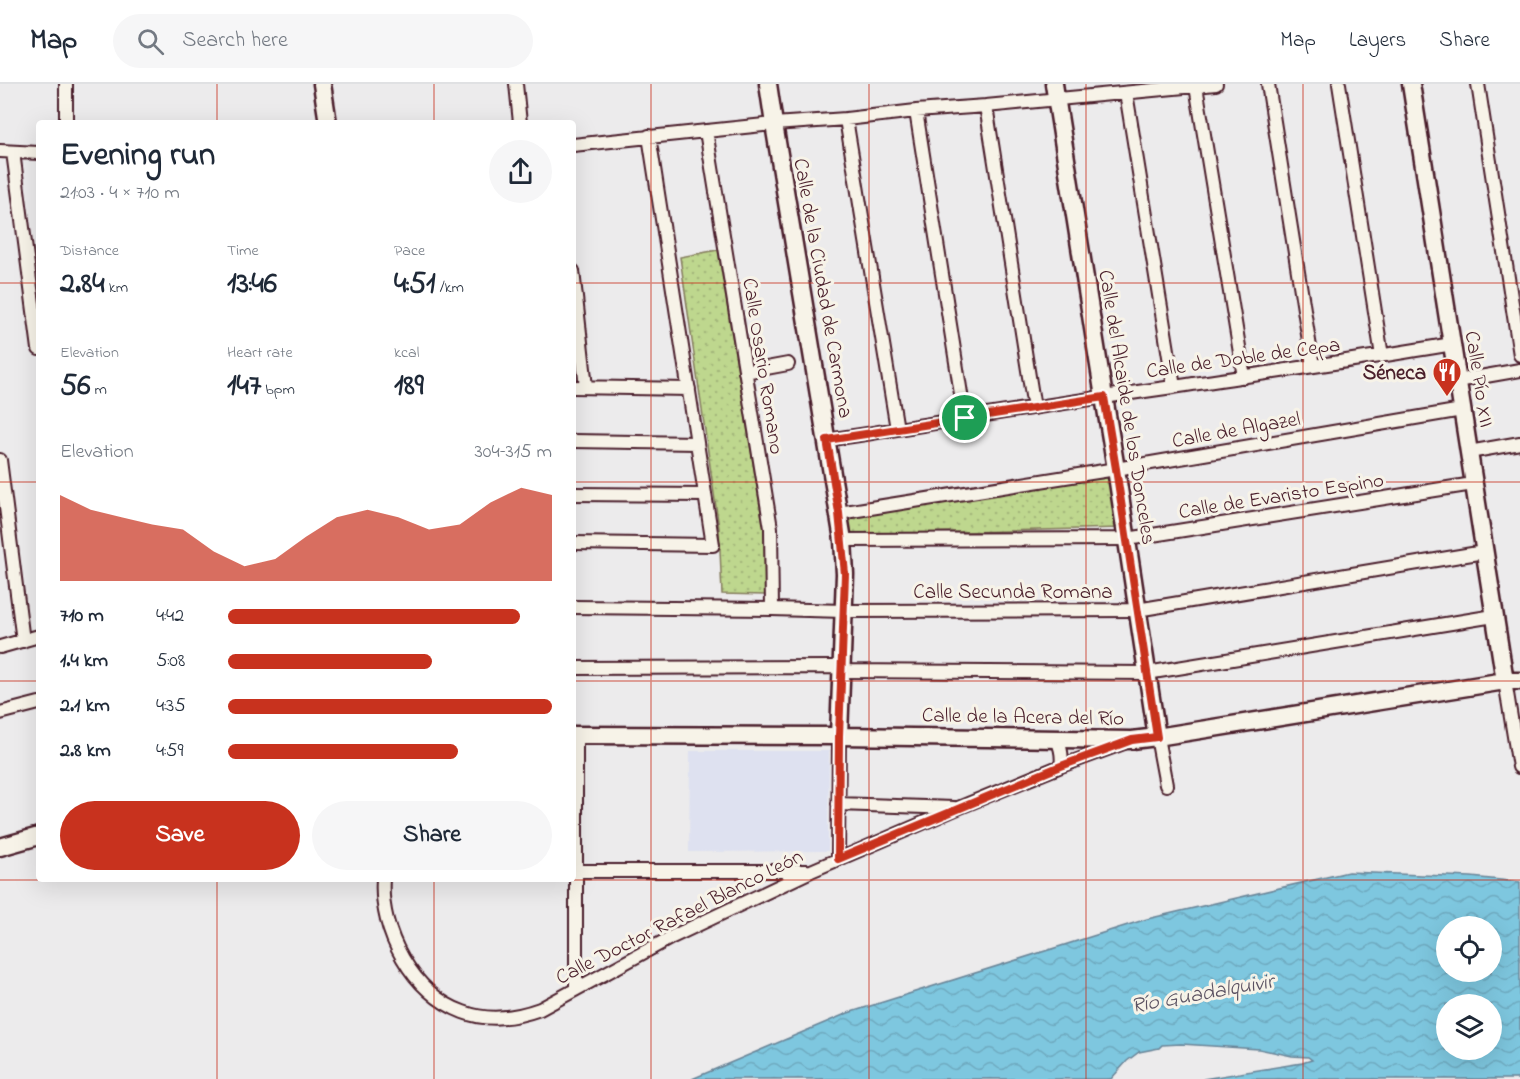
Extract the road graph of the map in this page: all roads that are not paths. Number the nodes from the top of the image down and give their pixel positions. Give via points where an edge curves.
1 (66, 84) edge
2 (322, 84) edge
3 (516, 84) edge
4 (768, 84) edge
5 (1216, 84) edge
6 (1268, 84) edge
7 (1339, 84) edge
8 (1411, 84) edge
9 (1478, 84) edge
10 (1196, 86) junction
11 (1055, 92) edge
12 (1126, 93) junction
13 (986, 106) junction
14 (915, 111) junction
15 (846, 119) junction
16 (66, 120) edge
17 (328, 120) edge
18 (520, 120) edge
19 (774, 124) junction
20 (706, 131) junction
21 (649, 136) junction
22 (576, 145) edge
23 (0, 151) edge
24 (14, 152) junction
25 (36, 153) edge
26 (576, 298) edge
27 (36, 325) edge
28 (1452, 344) junction
29 (1520, 355) edge
30 (1382, 356) junction
31 (788, 364) dead end
32 (1313, 366) junction
33 (1520, 370) edge
34 (745, 372) junction
35 (1244, 377) junction
36 (1457, 381) junction
37 (576, 387) edge
38 (586, 387) junction
39 (1174, 387) junction
40 (689, 389) junction
41 (1104, 397) junction
42 (1034, 408) junction
43 (1462, 410) junction
44 (965, 418) junction
45 (897, 429) junction
46 (827, 440) junction
47 (576, 441) edge
48 (697, 443) junction
49 (1520, 443) edge
50 (1468, 452) junction
51 (0, 460) edge
52 (1116, 469) junction
53 (1473, 484) junction
54 (576, 494) edge
55 (705, 495) junction
56 (839, 513) junction
57 (1127, 539) junction
58 (843, 540) junction
59 (576, 543) edge
60 (1484, 552) junction
61 (576, 607) edge
62 (772, 609) junction
63 (1137, 610) junction
64 (844, 611) junction
65 (1494, 616) junction
66 (36, 637) edge
67 (23, 641) junction
68 (0, 647) edge
69 (576, 668) edge
70 (841, 669) junction
71 (1147, 673) junction
72 (1512, 681) edge
73 (36, 704) edge
74 (0, 713) edge
75 (576, 735) edge
76 (839, 736) junction
77 (1157, 737) junction
78 (1057, 739) junction
79 (1132, 740) junction
80 (1061, 766) junction
81 (1519, 767) edge
82 (1166, 785) dead end
83 (838, 804) junction
84 (958, 808) junction
85 (36, 837) edge
86 (0, 847) edge
87 (838, 859) junction
88 (576, 871) edge
89 (811, 871) junction
90 (383, 882) edge
91 (574, 882) edge
92 (576, 989) junction

1 - 16 street
2 - 17 street
3 - 18 street
4 - 19 street, Calle de la Ciudad de Carmona
5 - 10 street
6 - 32 street
7 - 30 street
8 - 28 street, Calle Pío XII
9 - 29 street
10 - 12 street
10 - 35 street
11 - 12 street
11 - 13 street
11 - 41 street, Calle del Alcaide de los Donceles
12 - 39 street
13 - 14 street
13 - 42 street
14 - 15 street
14 - 44 street
15 - 19 street
15 - 45 street
19 - 20 street
19 - 46 street, Calle de la Ciudad de Carmona
20 - 21 street
20 - 34 street, Calle Osario Romano
21 - 22 street
21 - 40 street
23 - 24 street
24 - 25 street
24 - 27 street
26 - 38 street
28 - 30 street, Calle de Doble de Cepa
28 - 36 street, Calle Pío XII
30 - 32 street, Calle de Doble de Cepa
31 - 34 street
32 - 35 street, Calle de Doble de Cepa
33 - 36 street
34 - 62 street, Calle Osario Romano via 771,528
35 - 39 street, Calle de Doble de Cepa
36 - 43 street, Calle Pío XII
37 - 38 street
38 - 40 street
39 - 41 street, Calle de Doble de Cepa
40 - 48 street
41 - 42 street, Calle de Doble de Cepa
41 - 52 street, Calle del Alcaide de los Donceles
42 - 44 street, Calle de Doble de Cepa
43 - 50 street, Calle Pío XII
43 - 52 street, Calle de Algazel
44 - 45 street, Calle de Doble de Cepa
45 - 46 street, Calle de Doble de Cepa
46 - 56 street, Calle de la Ciudad de Carmona
47 - 48 street
48 - 55 street
49 - 50 street
50 - 53 street, Calle Pío XII
51 - 67 street
52 - 56 street, Calle de Algazel
52 - 57 street, Calle del Alcaide de los Donceles
53 - 57 street, Calle de Evaristo Espino
53 - 60 street, Calle Pío XII
54 - 55 street
55 - 59 street via 713,545
56 - 58 street, Calle de la Ciudad de Carmona
57 - 58 street, Calle de Evaristo Espino
57 - 63 street, Calle del Alcaide de los Donceles
58 - 64 street, Calle de la Ciudad de Carmona
60 - 63 street, Calle Secunda Romana
60 - 65 street, Calle Pío XII
61 - 62 street, Calle Secunda Romana
62 - 64 street, Calle Secunda Romana
63 - 64 street, Calle Secunda Romana
63 - 71 street, Calle del Alcaide de los Donceles
64 - 70 street, Calle de la Ciudad de Carmona
65 - 71 street
65 - 72 street, Calle Pío XII
66 - 67 street
67 - 68 street
69 - 70 street
70 - 71 street
70 - 76 street, Calle de la Ciudad de Carmona
71 - 77 street, Calle del Alcaide de los Donceles
72 - 77 street, Calle de la Acera del Río
72 - 81 street
73 - 74 street
75 - 76 street, Calle de la Acera del Río
76 - 78 street, Calle de la Acera del Río
76 - 83 street, Calle de la Ciudad de Carmona
77 - 79 street, Calle de la Acera del Río
77 - 82 street
78 - 79 street, Calle de la Acera del Río
78 - 80 street via 1063,758
79 - 80 street, Calle Doctor Rafael Blanco León
80 - 84 street, Calle Doctor Rafael Blanco León
83 - 84 street
83 - 87 street, Calle de la Ciudad de Carmona
84 - 87 street, Calle Doctor Rafael Blanco León
85 - 86 street
87 - 89 street, Calle Doctor Rafael Blanco León
88 - 89 street
89 - 92 street, Calle Doctor Rafael Blanco León via 672,937
90 - 92 street, Calle Doctor Rafael Blanco León via 387,923 394,942 426,988 448,1005 476,1016 518,1016
91 - 92 street

